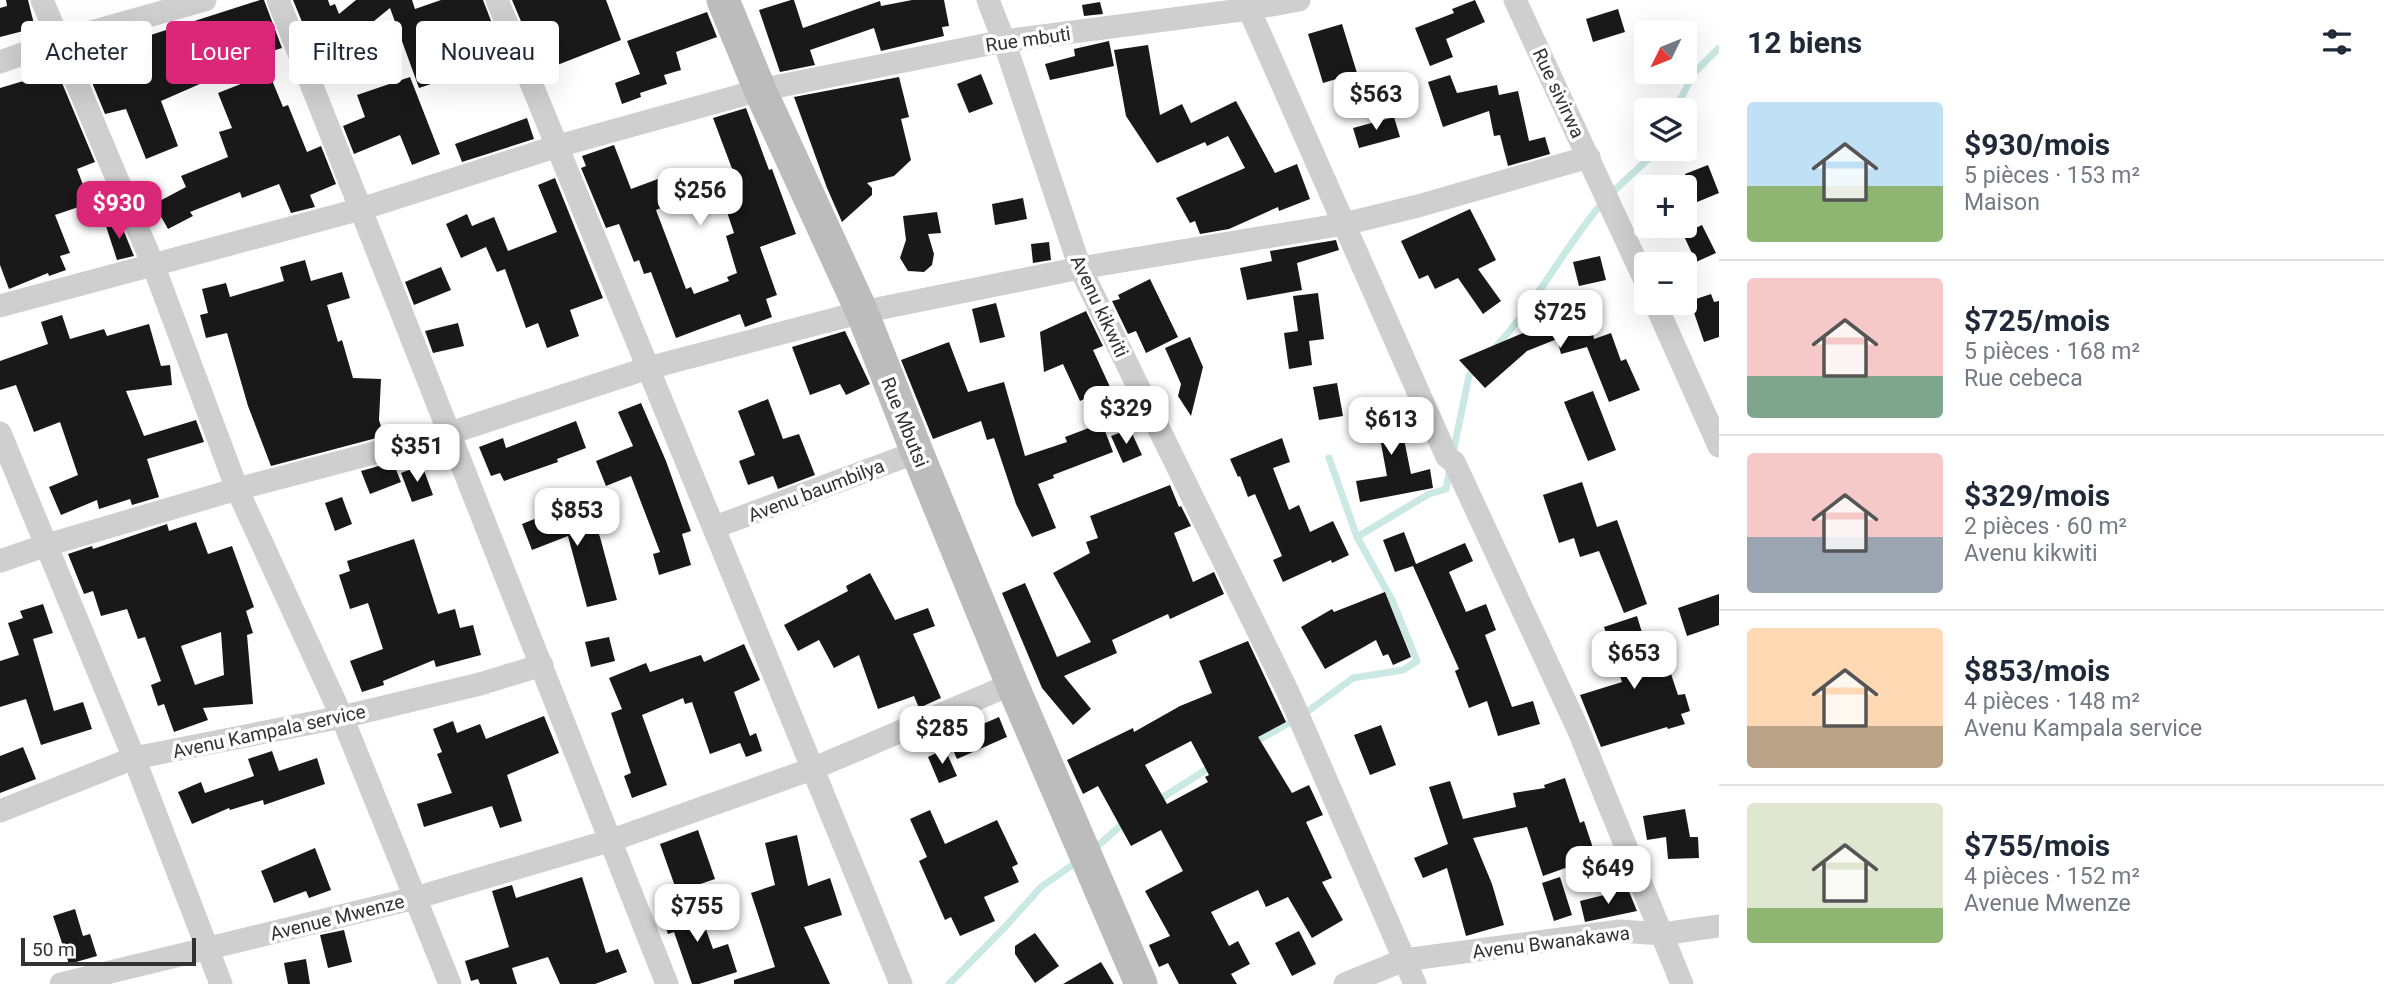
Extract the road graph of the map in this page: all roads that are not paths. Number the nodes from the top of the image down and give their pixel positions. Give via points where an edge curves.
1 (42, 0) edge
2 (205, 0) edge
3 (278, 0) edge
4 (497, 0) edge
5 (723, 0) edge
6 (988, 0) edge
7 (1299, 0) edge
8 (1514, 0) edge
9 (1247, 5) edge
10 (51, 21) edge
11 (130, 21) edge
12 (1004, 41) junction
13 (21, 55) edge
14 (0, 62) edge
15 (77, 84) edge
16 (760, 90) junction
17 (558, 146) junction
18 (1589, 158) junction
19 (362, 209) junction
20 (1344, 224) junction
21 (1634, 257) edge
22 (154, 267) junction
23 (1080, 268) junction
24 (0, 306) edge
25 (862, 312) junction
26 (1660, 315) edge
27 (648, 368) junction
28 (0, 433) edge
29 (450, 433) junction
30 (1719, 446) edge
31 (917, 452) junction
32 (237, 489) junction
33 (715, 527) junction
34 (47, 545) junction
35 (0, 561) edge
36 (542, 665) junction
37 (1013, 684) junction
38 (342, 717) junction
39 (134, 758) junction
40 (812, 769) junction
41 (0, 811) edge
42 (612, 841) junction
43 (415, 898) junction
44 (1719, 926) edge
45 (1662, 934) junction
46 (208, 948) junction
47 (1404, 960) junction
48 (61, 984) edge
49 (222, 984) edge
50 (450, 984) edge
51 (667, 984) edge
52 (901, 984) edge
53 (1141, 984) edge
54 (1345, 984) edge
55 (1415, 984) edge
56 (1682, 984) edge

1 - 10 street
2 - 11 street
3 - 19 street
4 - 17 street
5 - 16 street, Rue Mbutsi
6 - 12 street, Avenu kikwiti
7 - 9 street, Rue mbuti
8 - 18 street, Rue sivirwa
9 - 12 street, Rue mbuti
9 - 20 street
12 - 16 street, Rue mbuti
12 - 23 street, Avenu kikwiti
13 - 14 street
15 - 22 street
16 - 17 street, Rue mbuti
16 - 25 street, Rue Mbutsi
17 - 19 street, Rue mbuti
17 - 27 street
18 - 20 street
18 - 21 street, Rue sivirwa
19 - 22 street, Rue mbuti
19 - 29 street
20 - 23 street
20 - 45 street via 1578,729
22 - 24 street, Rue mbuti
22 - 32 street
23 - 25 street
23 - 47 street, Avenu kikwiti via 1299,717
25 - 27 street
25 - 31 street, Rue Mbutsi
26 - 30 street
27 - 29 street
27 - 33 street
28 - 34 street
29 - 32 street
29 - 36 street
31 - 33 street, Avenu baumbilya
31 - 37 street, Rue Mbutsi
32 - 34 street
32 - 38 street
33 - 40 street
34 - 35 street
34 - 39 street
36 - 38 street, Avenu Kampala service
36 - 42 street
37 - 40 street, Avenue Mwenze
37 - 53 street, Rue Mbutsi
38 - 39 street, Avenu Kampala service
38 - 43 street
39 - 41 street, Avenu Kampala service
39 - 46 street
40 - 42 street, Avenue Mwenze
40 - 52 street
42 - 43 street, Avenue Mwenze
42 - 51 street
43 - 46 street, Avenue Mwenze
43 - 50 street
44 - 45 street, Avenu Bwanakawa
45 - 47 street, Avenu Bwanakawa via 1619,931
45 - 56 street
46 - 48 street, Avenue Mwenze
46 - 49 street
47 - 54 street, Avenu Bwanakawa
47 - 55 street, Avenu kikwiti

